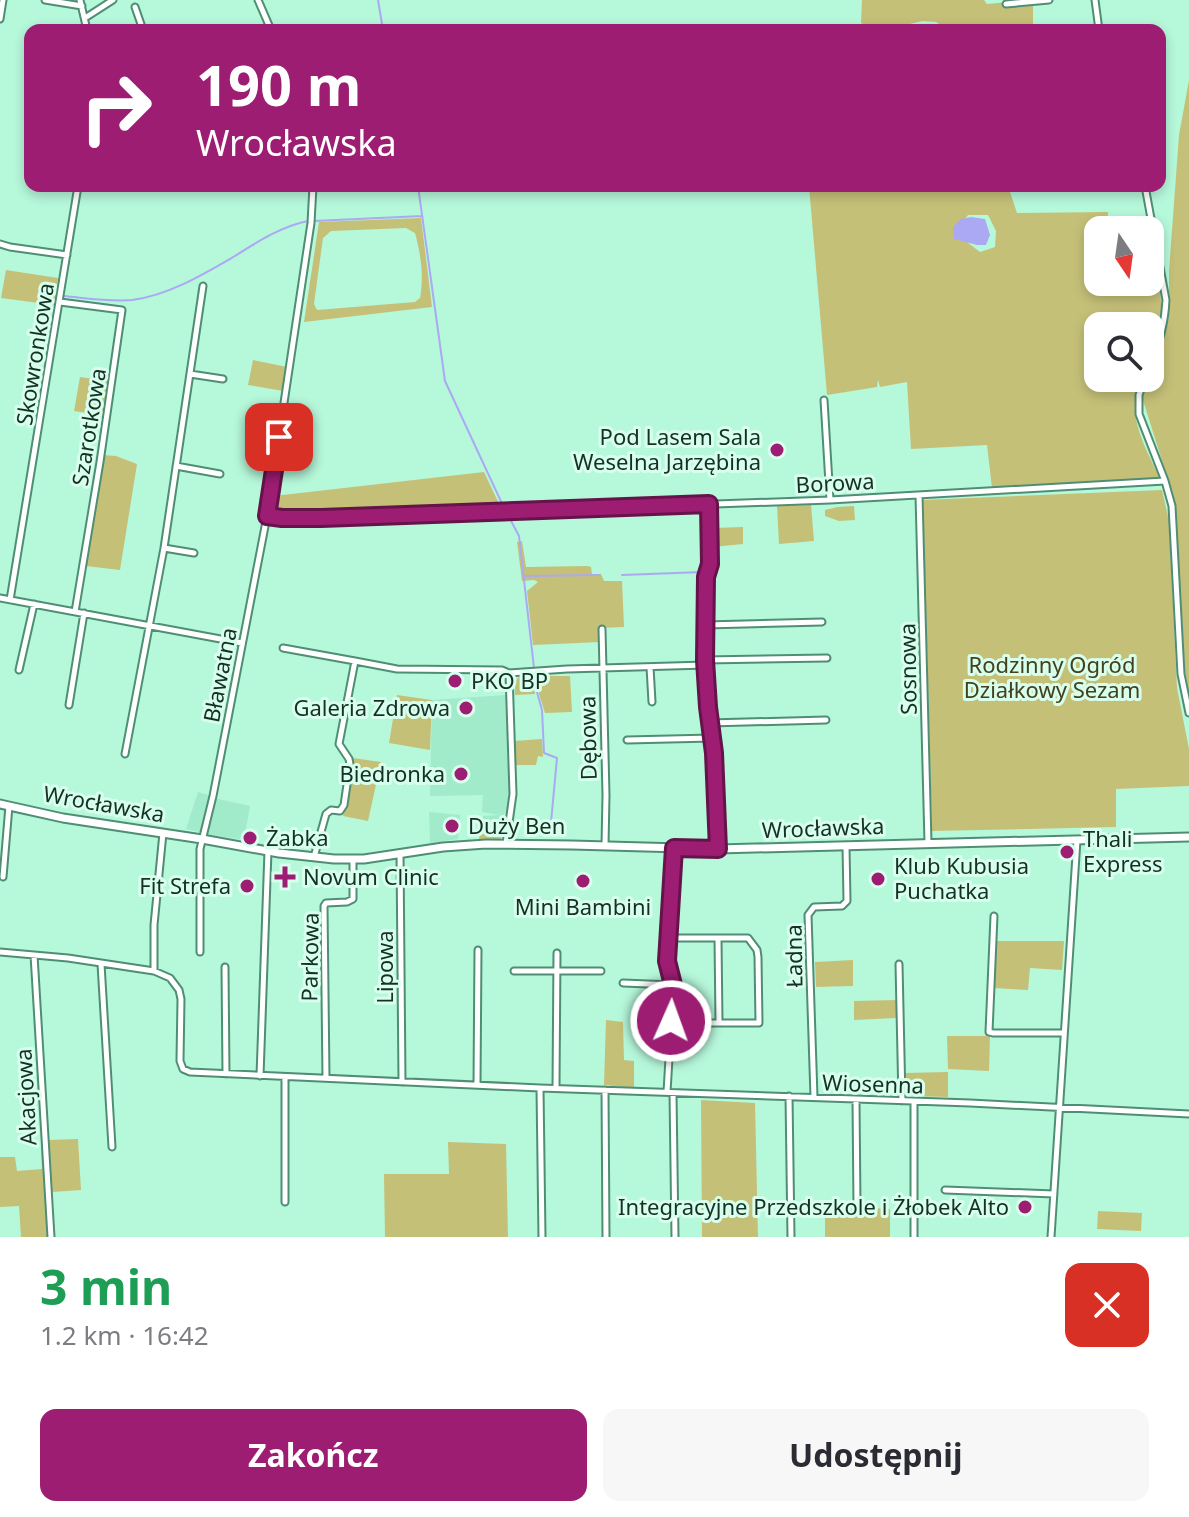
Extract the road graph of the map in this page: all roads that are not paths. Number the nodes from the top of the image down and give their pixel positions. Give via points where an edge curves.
1 (3, 0) edge
2 (45, 0) edge
3 (113, 0) edge
4 (258, 0) edge
5 (1049, 0) edge
6 (1095, 0) edge
7 (81, 3) edge
8 (1006, 4) dead end
9 (135, 7) dead end
10 (85, 18) junction
11 (0, 19) edge
12 (86, 24) edge
13 (141, 24) edge
14 (268, 24) edge
15 (1098, 24) edge
16 (77, 192) edge
17 (313, 192) edge
18 (1146, 192) edge
19 (2, 244) edge
20 (67, 255) junction
21 (203, 286) dead end
22 (60, 302) junction
23 (1164, 325) edge
24 (190, 374) junction
25 (223, 379) dead end
26 (1140, 392) edge
27 (824, 400) dead end
28 (176, 466) junction
29 (220, 474) dead end
30 (1165, 481) junction
31 (919, 495) junction
32 (830, 500) junction
33 (709, 504) junction
34 (267, 516) junction
35 (164, 548) junction
36 (194, 553) dead end
37 (0, 598) edge
38 (10, 600) junction
39 (34, 604) junction
40 (75, 612) junction
41 (84, 613) junction
42 (822, 622) dead end
43 (150, 625) junction
44 (705, 625) junction
45 (602, 629) dead end
46 (242, 643) junction
47 (283, 648) dead end
48 (827, 658) dead end
49 (355, 661) junction
50 (705, 663) junction
51 (650, 667) junction
52 (603, 668) junction
53 (19, 670) dead end
54 (509, 673) junction
55 (652, 702) dead end
56 (69, 705) dead end
57 (1189, 713) edge
58 (826, 720) dead end
59 (709, 723) junction
60 (712, 738) junction
61 (627, 740) dead end
62 (125, 754) dead end
63 (0, 804) edge
64 (9, 806) junction
65 (163, 833) junction
66 (1189, 837) edge
67 (202, 839) junction
68 (1077, 839) junction
69 (928, 843) junction
70 (506, 844) junction
71 (605, 846) junction
72 (846, 846) junction
73 (674, 848) junction
74 (718, 849) junction
75 (268, 851) junction
76 (400, 853) junction
77 (314, 857) junction
78 (353, 859) junction
79 (3, 877) dead end
80 (994, 916) dead end
81 (668, 938) junction
82 (718, 938) junction
83 (478, 950) dead end
84 (0, 952) edge
85 (200, 952) dead end
86 (557, 953) dead end
87 (34, 955) junction
88 (101, 964) junction
89 (899, 964) dead end
90 (225, 967) dead end
91 (154, 971) junction
92 (514, 971) dead end
93 (557, 971) junction
94 (601, 971) dead end
95 (623, 983) dead end
96 (673, 985) junction
97 (671, 1021) junction
98 (719, 1023) junction
99 (1063, 1033) junction
100 (226, 1074) junction
101 (260, 1076) junction
102 (285, 1077) junction
103 (326, 1078) junction
104 (402, 1082) junction
105 (477, 1085) junction
106 (540, 1088) junction
107 (556, 1088) junction
108 (605, 1090) junction
109 (670, 1092) junction
110 (789, 1096) junction
111 (814, 1097) junction
112 (856, 1100) junction
113 (902, 1101) junction
114 (914, 1102) junction
115 (1059, 1108) junction
116 (1189, 1114) edge
117 (112, 1147) dead end
118 (945, 1190) dead end
119 (1054, 1194) junction
120 (285, 1202) dead end
121 (857, 1207) dead end
122 (51, 1237) edge
123 (542, 1237) edge
124 (606, 1237) edge
125 (675, 1237) edge
126 (791, 1237) edge
127 (914, 1237) edge
128 (1051, 1237) edge

1 - 11 street
2 - 7 street
3 - 10 street
4 - 14 street
5 - 8 street
6 - 15 street
7 - 10 street
9 - 13 street
10 - 12 street
16 - 20 street, Skowronkowa
17 - 34 street, Bławatna
18 - 23 street via 1166,300
19 - 20 street, Skowronkowa
20 - 22 street, Skowronkowa
21 - 24 street
22 - 38 street, Skowronkowa
22 - 40 street, Szarotkowa via 122,310
24 - 25 street
24 - 28 street
26 - 30 street via 1139,414
27 - 32 street
28 - 29 street
28 - 35 street
30 - 31 street, Borowa
30 - 57 street via 1173,514 1181,674
31 - 32 street, Borowa
31 - 69 street, Sosnowa
32 - 33 street, Borowa
33 - 34 street, Borowa
33 - 44 street
34 - 46 street, Bławatna
35 - 36 street
35 - 43 street
37 - 38 street
38 - 39 street
39 - 40 street
39 - 53 street
40 - 41 street
41 - 43 street
41 - 56 street
42 - 44 street
43 - 46 street
43 - 62 street
44 - 50 street
45 - 52 street, Dębowa
46 - 67 street, Bławatna
47 - 49 street
48 - 50 street
49 - 54 street via 397,669
49 - 77 street via 339,744 350,764 344,805 326,814
50 - 51 street
50 - 59 street
51 - 52 street
51 - 55 street
52 - 54 street
52 - 71 street, Dębowa
54 - 70 street via 513,794
58 - 59 street
59 - 60 street
60 - 61 street
60 - 74 street
63 - 64 street, Wrocławska
64 - 65 street, Wrocławska
64 - 79 street
65 - 67 street, Wrocławska
65 - 91 street
66 - 68 street, Wrocławska
67 - 75 street, Wrocławska
67 - 85 street
68 - 69 street, Wrocławska
68 - 99 street
69 - 72 street, Wrocławska
70 - 71 street, Wrocławska
70 - 76 street, Wrocławska
71 - 73 street, Wrocławska
72 - 74 street, Wrocławska
72 - 111 street, Ładna via 847,901 814,907 808,915
73 - 74 street, Wrocławska
73 - 81 street
75 - 77 street, Wrocławska
75 - 101 street
76 - 78 street, Wrocławska
76 - 104 street, Lipowa
77 - 78 street, Wrocławska
78 - 103 street, Parkowa via 353,899 324,906
80 - 99 street via 989,1032
81 - 82 street
81 - 96 street
82 - 98 street
82 - 98 street via 748,938 757,950 759,1023
83 - 105 street
84 - 87 street
86 - 93 street
87 - 88 street
87 - 122 street, Akacjowa
88 - 91 street
88 - 117 street
89 - 113 street
90 - 100 street
91 - 100 street, Wiosenna via 170,978 179,990 183,1069
92 - 93 street
93 - 94 street
93 - 107 street
95 - 96 street
96 - 97 street
97 - 98 street
97 - 109 street
99 - 115 street
100 - 101 street, Wiosenna
101 - 102 street, Wiosenna
102 - 103 street, Wiosenna
102 - 120 street
103 - 104 street, Wiosenna
104 - 105 street, Wiosenna
105 - 106 street, Wiosenna
106 - 107 street, Wiosenna
106 - 123 street
107 - 108 street, Wiosenna
108 - 109 street, Wiosenna
108 - 124 street
109 - 110 street, Wiosenna
109 - 125 street
110 - 111 street, Wiosenna
110 - 126 street
111 - 112 street, Wiosenna
112 - 113 street, Wiosenna
112 - 121 street
113 - 114 street, Wiosenna
114 - 115 street, Wiosenna
114 - 127 street
115 - 116 street, Wiosenna
115 - 119 street
118 - 119 street
119 - 128 street

